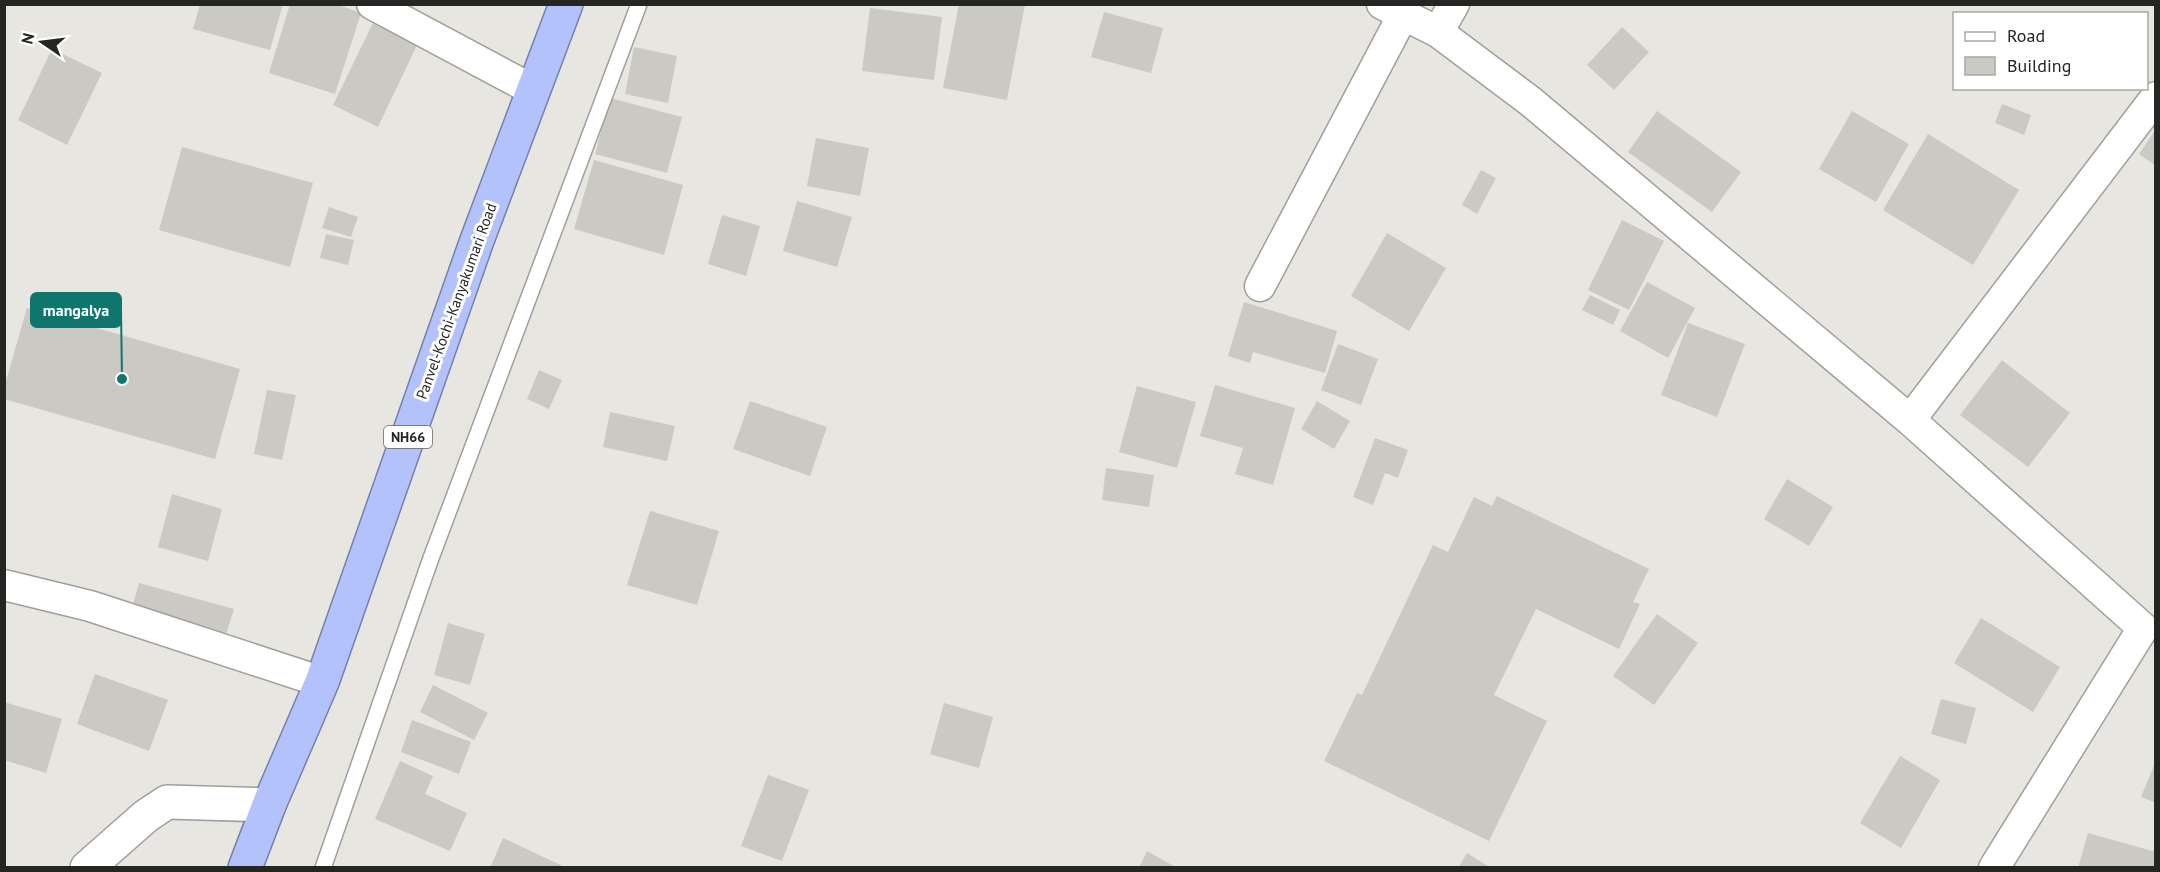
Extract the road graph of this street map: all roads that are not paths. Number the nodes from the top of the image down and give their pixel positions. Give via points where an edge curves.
1 (372, 4) edge
2 (566, 4) edge
3 (639, 4) edge
4 (1454, 4) edge
5 (1393, 10) edge
6 (1438, 32) junction
7 (533, 90) junction
8 (2156, 97) edge
9 (1260, 286) dead end
10 (1910, 420) junction
11 (4, 585) edge
12 (2149, 620) edge
13 (322, 682) junction
14 (269, 805) junction
15 (87, 867) edge
16 (245, 867) edge
17 (323, 867) edge
18 (1994, 867) edge

1 - 7 street
2 - 7 highway, Panvel-Kochi-Kanyakumari Road / NH66
3 - 17 lane via 431,558
4 - 6 street
5 - 6 street
5 - 9 street
6 - 10 street via 1530,101
7 - 13 highway, Panvel-Kochi-Kanyakumari Road / NH66
8 - 10 street
10 - 12 street
11 - 13 street via 90,606
12 - 18 street
13 - 14 highway, Panvel-Kochi-Kanyakumari Road / NH66
14 - 15 street via 167,802
14 - 16 highway, Panvel-Kochi-Kanyakumari Road / NH66

